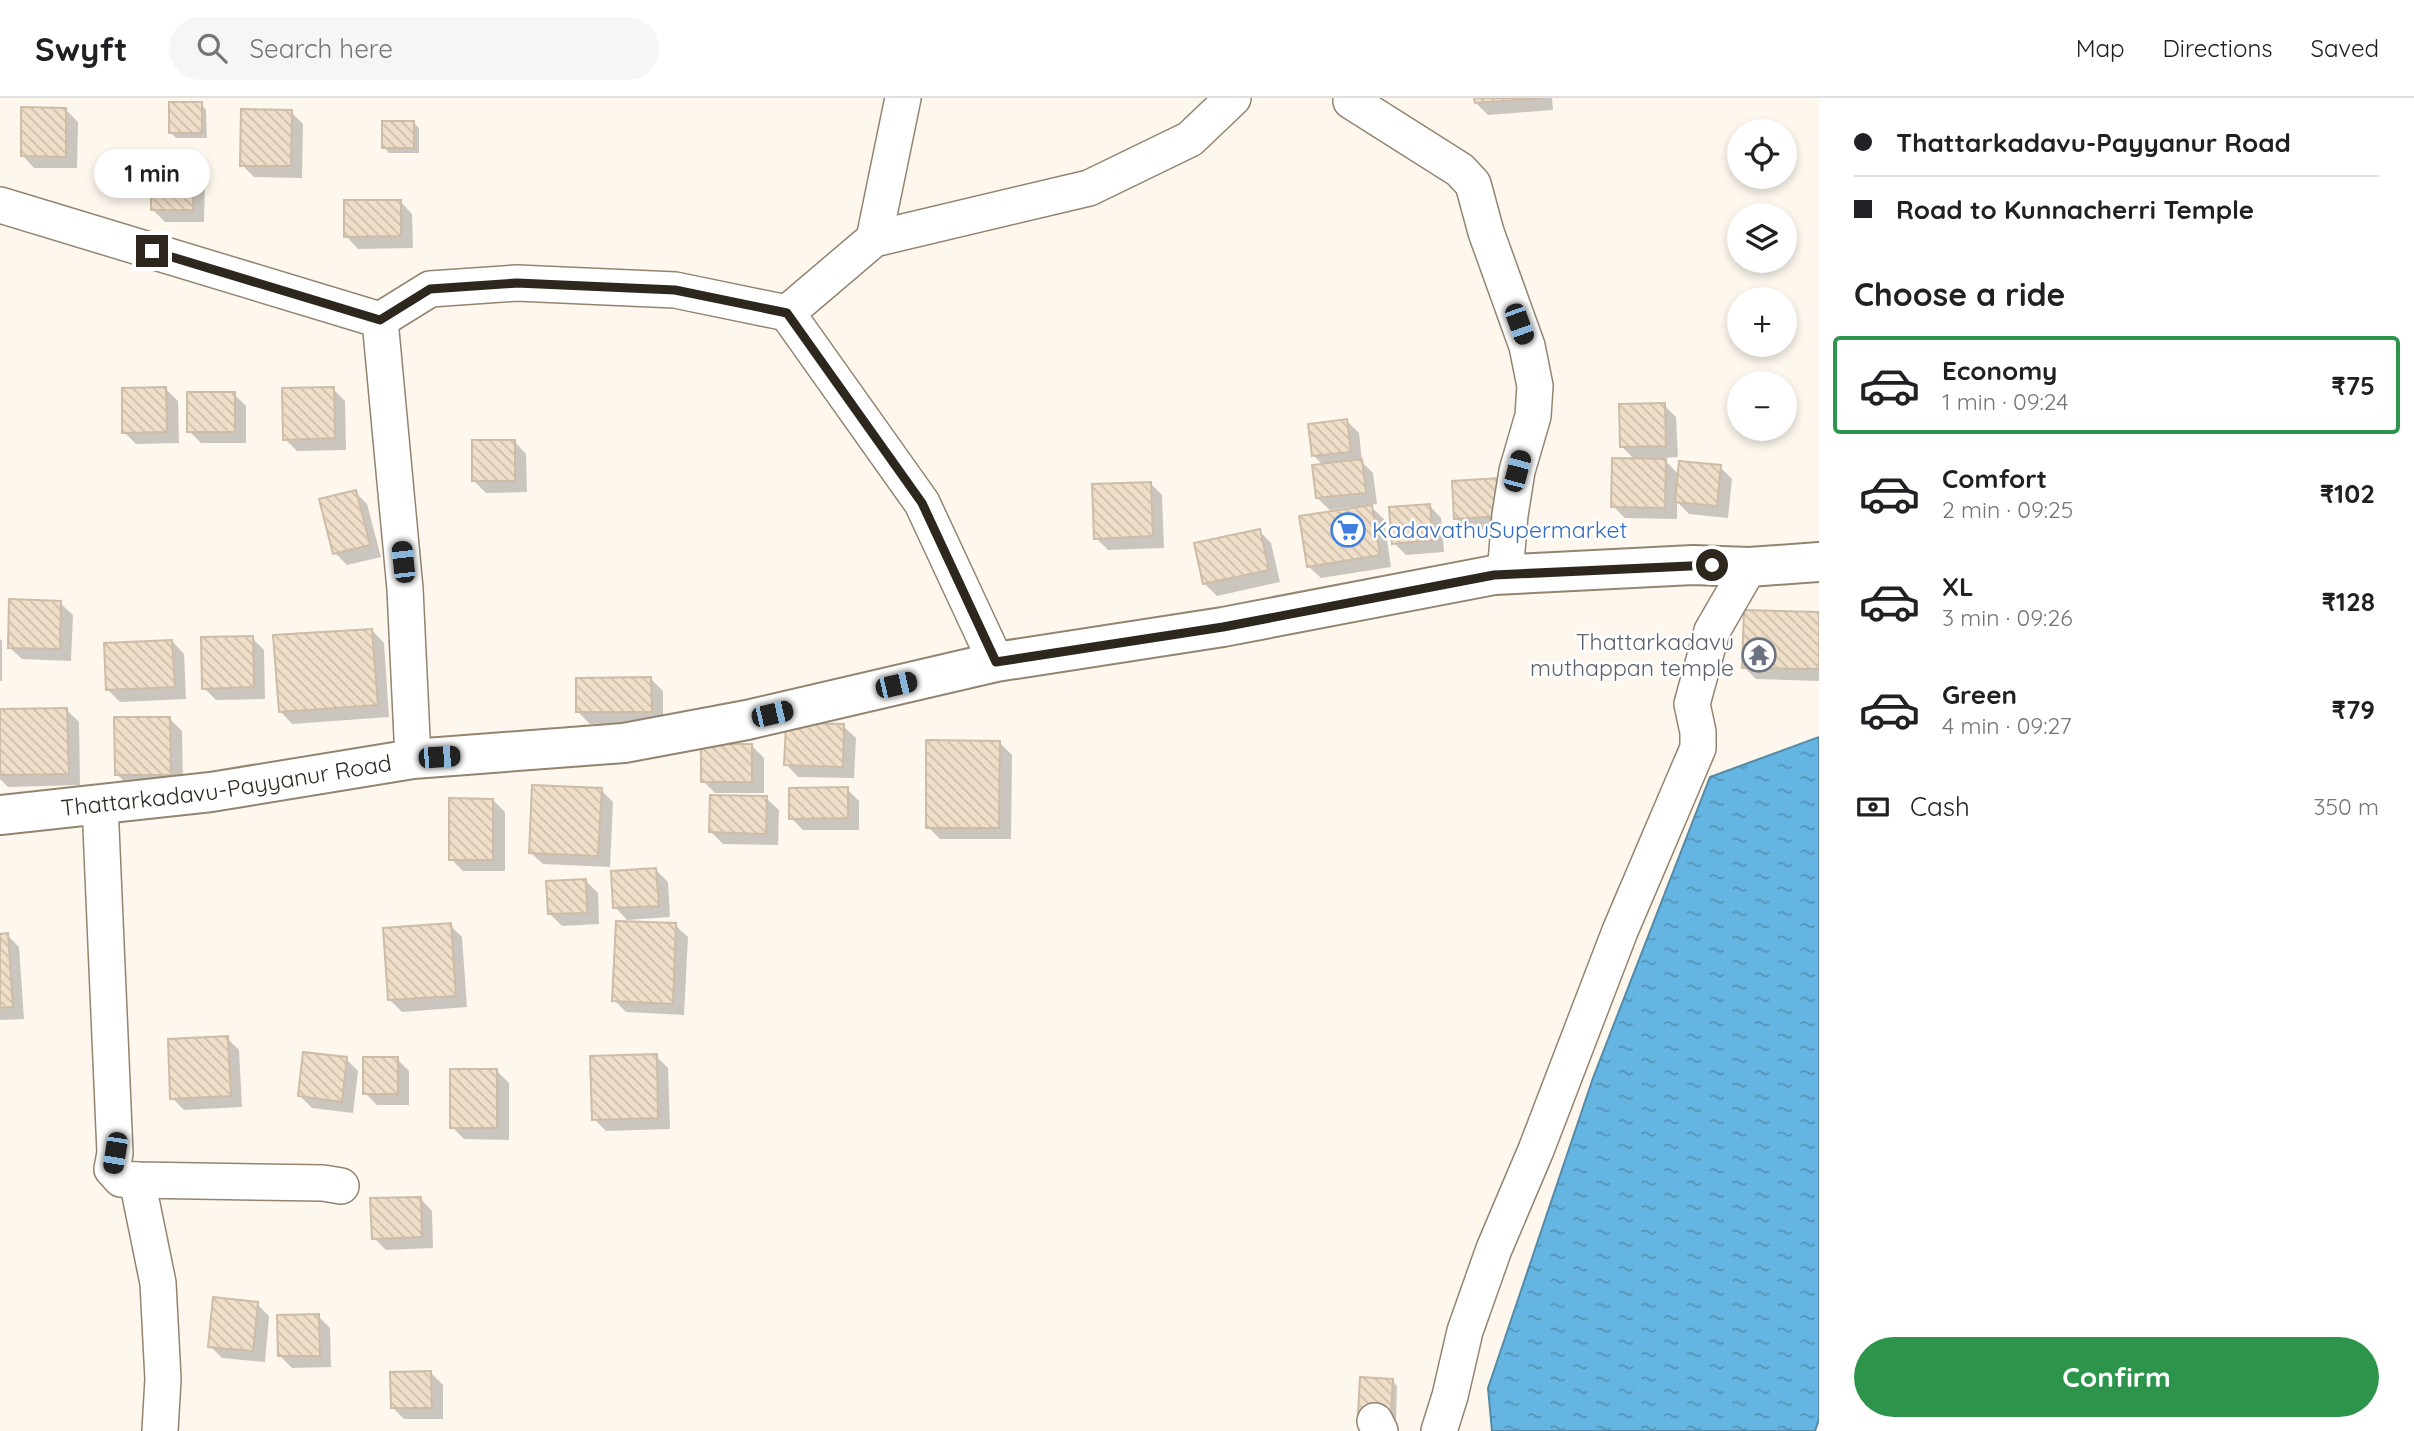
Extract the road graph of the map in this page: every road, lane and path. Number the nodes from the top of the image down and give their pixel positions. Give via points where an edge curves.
1 (903, 98) edge
2 (1233, 98) edge
3 (1348, 99) edge
4 (0, 205) edge
5 (874, 239) junction
6 (787, 313) junction
7 (380, 320) junction
8 (1819, 562) edge
9 (1749, 567) junction
10 (1505, 574) junction
11 (996, 662) junction
12 (413, 759) junction
13 (100, 804) junction
14 (0, 815) edge
15 (137, 1181) junction
16 (341, 1186) dead end
17 (160, 1431) edge
18 (1439, 1431) edge

1 - 5 street
2 - 5 street via 1190,139 1089,188
3 - 10 street via 1460,170 1473,184 1527,346 1535,386 1533,416 1517,471
4 - 7 street
5 - 6 street
6 - 7 street via 675,290 517,283 430,289
6 - 11 street via 922,503
7 - 12 street via 405,589
8 - 9 main road, Thattarkadavu-Payyanur Road
9 - 10 main road, Thattarkadavu-Payyanur Road via 1693,565
9 - 18 street via 1712,631 1692,704 1698,748 1494,1249 1465,1331
10 - 11 main road, Thattarkadavu-Payyanur Road via 1223,627
11 - 12 main road, Thattarkadavu-Payyanur Road via 747,720 624,743
12 - 13 main road, Thattarkadavu-Payyanur Road via 211,793
13 - 14 main road, Thattarkadavu-Payyanur Road
13 - 15 street via 115,1153 112,1170 121,1178
15 - 16 street
15 - 17 street via 158,1283 163,1380

